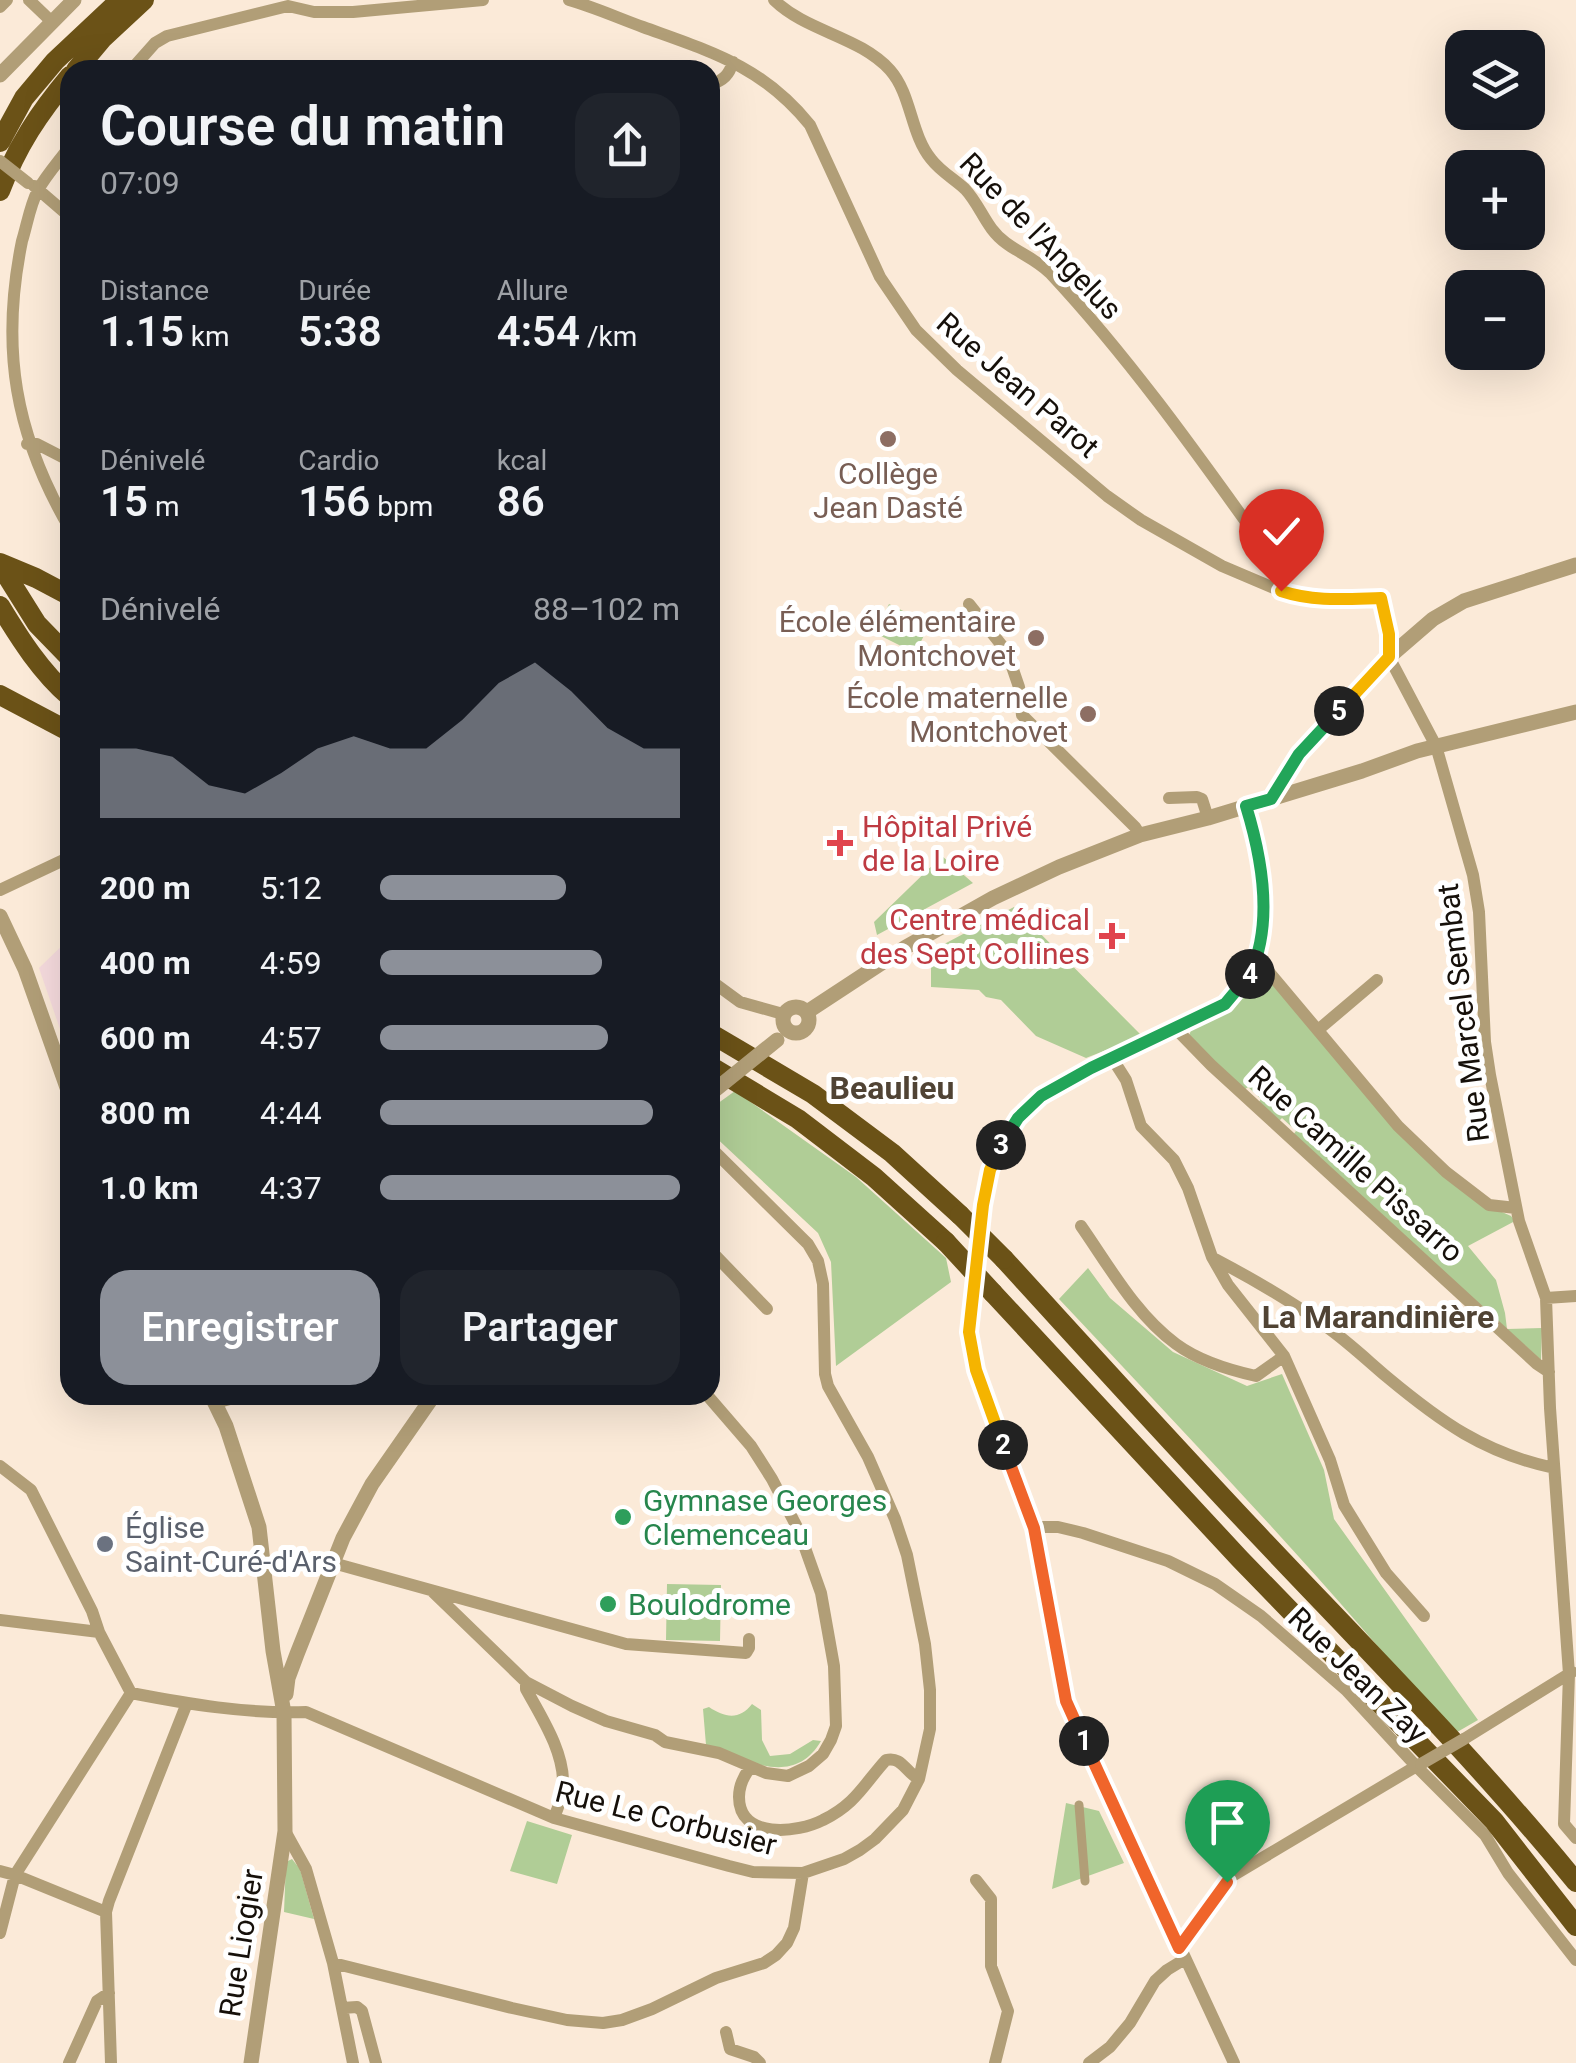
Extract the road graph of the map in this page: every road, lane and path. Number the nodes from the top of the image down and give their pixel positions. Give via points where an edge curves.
1 (8, 0) edge
2 (29, 0) edge
3 (74, 0) edge
4 (120, 0) edge
5 (144, 0) edge
6 (311, 0) edge
7 (483, 0) edge
8 (569, 0) edge
9 (774, 0) edge
10 (288, 6) junction
11 (0, 7) edge
12 (52, 22) junction
13 (84, 60) edge
14 (141, 60) edge
15 (733, 62) junction
16 (0, 75) edge
17 (720, 81) edge
18 (60, 88) edge
19 (0, 142) edge
20 (60, 157) edge
21 (0, 161) edge
22 (33, 186) junction
23 (0, 191) edge
24 (60, 209) edge
25 (28, 444) junction
26 (60, 457) edge
27 (60, 511) edge
28 (0, 564) edge
29 (1576, 564) edge
30 (60, 591) edge
31 (1281, 591) junction
32 (9, 601) edge
33 (969, 604) dead end
34 (60, 648) edge
35 (1389, 657) junction
36 (60, 689) edge
37 (0, 695) edge
38 (1576, 712) edge
39 (60, 727) edge
40 (1436, 746) junction
41 (1169, 798) dead end
42 (1271, 799) junction
43 (1246, 806) junction
44 (1208, 818) junction
45 (1140, 835) junction
46 (60, 861) edge
47 (0, 890) edge
48 (0, 916) edge
49 (1254, 965) junction
50 (1377, 980) dead end
51 (720, 987) edge
52 (806, 1012) junction
53 (784, 1014) junction
54 (1176, 1029) junction
55 (1318, 1030) junction
56 (783, 1036) junction
57 (720, 1040) edge
58 (1112, 1058) junction
59 (60, 1068) edge
60 (720, 1072) edge
61 (720, 1086) edge
62 (720, 1158) edge
63 (1516, 1208) junction
64 (1081, 1226) dead end
65 (1212, 1257) junction
66 (720, 1260) edge
67 (1248, 1277) junction
68 (1235, 1294) junction
69 (1576, 1296) edge
70 (1546, 1298) junction
71 (767, 1309) dead end
72 (1284, 1356) junction
73 (1549, 1372) junction
74 (216, 1405) edge
75 (427, 1405) edge
76 (716, 1405) edge
77 (0, 1466) edge
78 (1554, 1468) junction
79 (1034, 1528) junction
80 (333, 1562) junction
81 (433, 1592) junction
82 (1424, 1616) dead end
83 (0, 1620) edge
84 (99, 1632) junction
85 (749, 1639) dead end
86 (1574, 1674) edge
87 (526, 1682) junction
88 (131, 1693) junction
89 (187, 1703) junction
90 (284, 1712) junction
91 (1419, 1765) junction
92 (750, 1768) junction
93 (919, 1779) junction
94 (1079, 1805) dead end
95 (554, 1818) junction
96 (1494, 1821) junction
97 (1532, 1828) junction
98 (286, 1831) junction
99 (1576, 1838) edge
100 (1576, 1862) edge
101 (7, 1873) edge
102 (804, 1873) junction
103 (976, 1880) dead end
104 (1084, 1882) dead end
105 (1576, 1882) edge
106 (106, 1912) junction
107 (1576, 1926) edge
108 (0, 1934) edge
109 (1576, 1941) edge
110 (1182, 1953) junction
111 (1576, 1960) edge
112 (333, 1963) junction
113 (108, 1993) junction
114 (342, 2008) junction
115 (726, 2032) dead end
116 (69, 2063) edge
117 (111, 2063) edge
118 (251, 2063) edge
119 (353, 2063) edge
120 (376, 2063) edge
121 (760, 2063) edge
122 (996, 2063) edge
123 (1089, 2063) edge
124 (1234, 2063) edge

1 - 11 street
2 - 12 street
3 - 12 street
4 - 19 highway via 45,73
5 - 13 highway
6 - 10 street
7 - 10 street via 353,12
8 - 15 street, Rue Jean Parot
9 - 31 street, Rue de l'Angelus via 890,70 932,161 966,190 994,232 1047,270 1159,402 1274,561
10 - 14 street via 167,36
12 - 16 street
15 - 17 street
15 - 31 street, Rue Jean Parot via 774,86 810,125 880,277 916,330 957,370 1141,520
18 - 23 highway via 40,111
20 - 22 street
21 - 22 street, bridge
22 - 24 street
22 - 25 street via 7,344
25 - 26 street
25 - 27 street
28 - 30 highway
28 - 32 highway
29 - 35 street via 1464,600
31 - 35 street, Rue Jean Parot via 1324,600 1381,598
32 - 34 highway
32 - 36 highway via 23,644
33 - 45 street via 1007,652 1022,714
35 - 40 street, Rue Marcel Sembat
35 - 42 street via 1299,754
37 - 39 highway
38 - 40 street
40 - 42 street
40 - 63 street, Rue Marcel Sembat via 1472,875 1485,1042
41 - 44 street via 1202,799
42 - 43 street
43 - 44 street
43 - 49 street via 1262,884
44 - 45 street
45 - 52 street via 994,898
46 - 47 street
48 - 59 street
49 - 54 street via 1225,1004
49 - 55 street via 1269,972
50 - 55 street
51 - 53 street via 740,1002
52 - 53 street via 793,1007
52 - 56 street via 807,1028
53 - 56 street
54 - 58 street
54 - 73 street, Rue Camille Pissarro
55 - 63 street via 1446,1172 1489,1205
56 - 61 street, bridge
57 - 97 highway, bridge via 813,1094 892,1152 960,1215
58 - 65 street via 1141,1126 1174,1160
58 - 79 street via 1041,1096 1018,1118 990,1170 983,1205 969,1332 976,1370
60 - 96 highway, bridge via 813,1131 946,1242
62 - 93 street, Rue Le Corbusier via 818,1261 828,1386 896,1519 925,1644 930,1728
63 - 70 street, Rue Marcel Sembat
64 - 72 street via 1140,1309 1176,1344 1256,1376
65 - 67 street
65 - 68 street
66 - 71 street
67 - 68 street
67 - 78 street via 1329,1328 1475,1442
68 - 72 street
69 - 70 street
70 - 73 street, Rue Marcel Sembat
72 - 82 street via 1344,1506 1386,1573
73 - 78 street, Rue Marcel Sembat
74 - 90 street via 259,1528
75 - 80 street via 372,1484
76 - 92 street via 751,1446 798,1530 820,1593 834,1666 836,1726 823,1754 788,1776
77 - 84 street via 31,1490
78 - 86 street, Rue Marcel Sembat
79 - 91 street, Rue Jean Zay via 1058,1526 1146,1553 1238,1598 1320,1665
79 - 110 street via 1066,1701
80 - 81 street
80 - 90 street via 288,1678
81 - 85 street via 626,1644 746,1653
81 - 87 street
83 - 84 street
84 - 88 street
86 - 91 street, bridge
86 - 99 street, Rue Marcel Sembat via 1564,1824
87 - 92 street via 606,1721
87 - 95 street via 562,1768
88 - 89 street, Rue Le Corbusier
88 - 101 street
89 - 90 street, Rue Le Corbusier
89 - 106 street
90 - 95 street, Rue Le Corbusier via 306,1712
90 - 98 street, Rue Liogier
91 - 110 street via 1232,1876
91 - 111 street, Rue Jean Zay via 1485,1835
92 - 93 street via 741,1784 741,1810 769,1830 800,1828 836,1813 886,1760 900,1760
93 - 102 street, Rue Le Corbusier via 903,1810 875,1839
94 - 104 street
95 - 102 street, Rue Le Corbusier via 753,1872
96 - 107 highway
96 - 109 highway via 1521,1870
97 - 100 highway via 1558,1840
97 - 105 highway
98 - 112 street via 306,1870
98 - 118 street, Rue Liogier
101 - 106 street
101 - 108 street
102 - 112 street via 794,1928 776,1955 622,2020 567,2020
103 - 122 street via 991,1899 992,1966 1008,2011
106 - 113 street
110 - 123 street via 1110,2047
110 - 124 street
112 - 114 street
113 - 116 street via 97,2000
113 - 117 street
114 - 119 street
114 - 120 street via 362,2011
115 - 121 street via 730,2048

